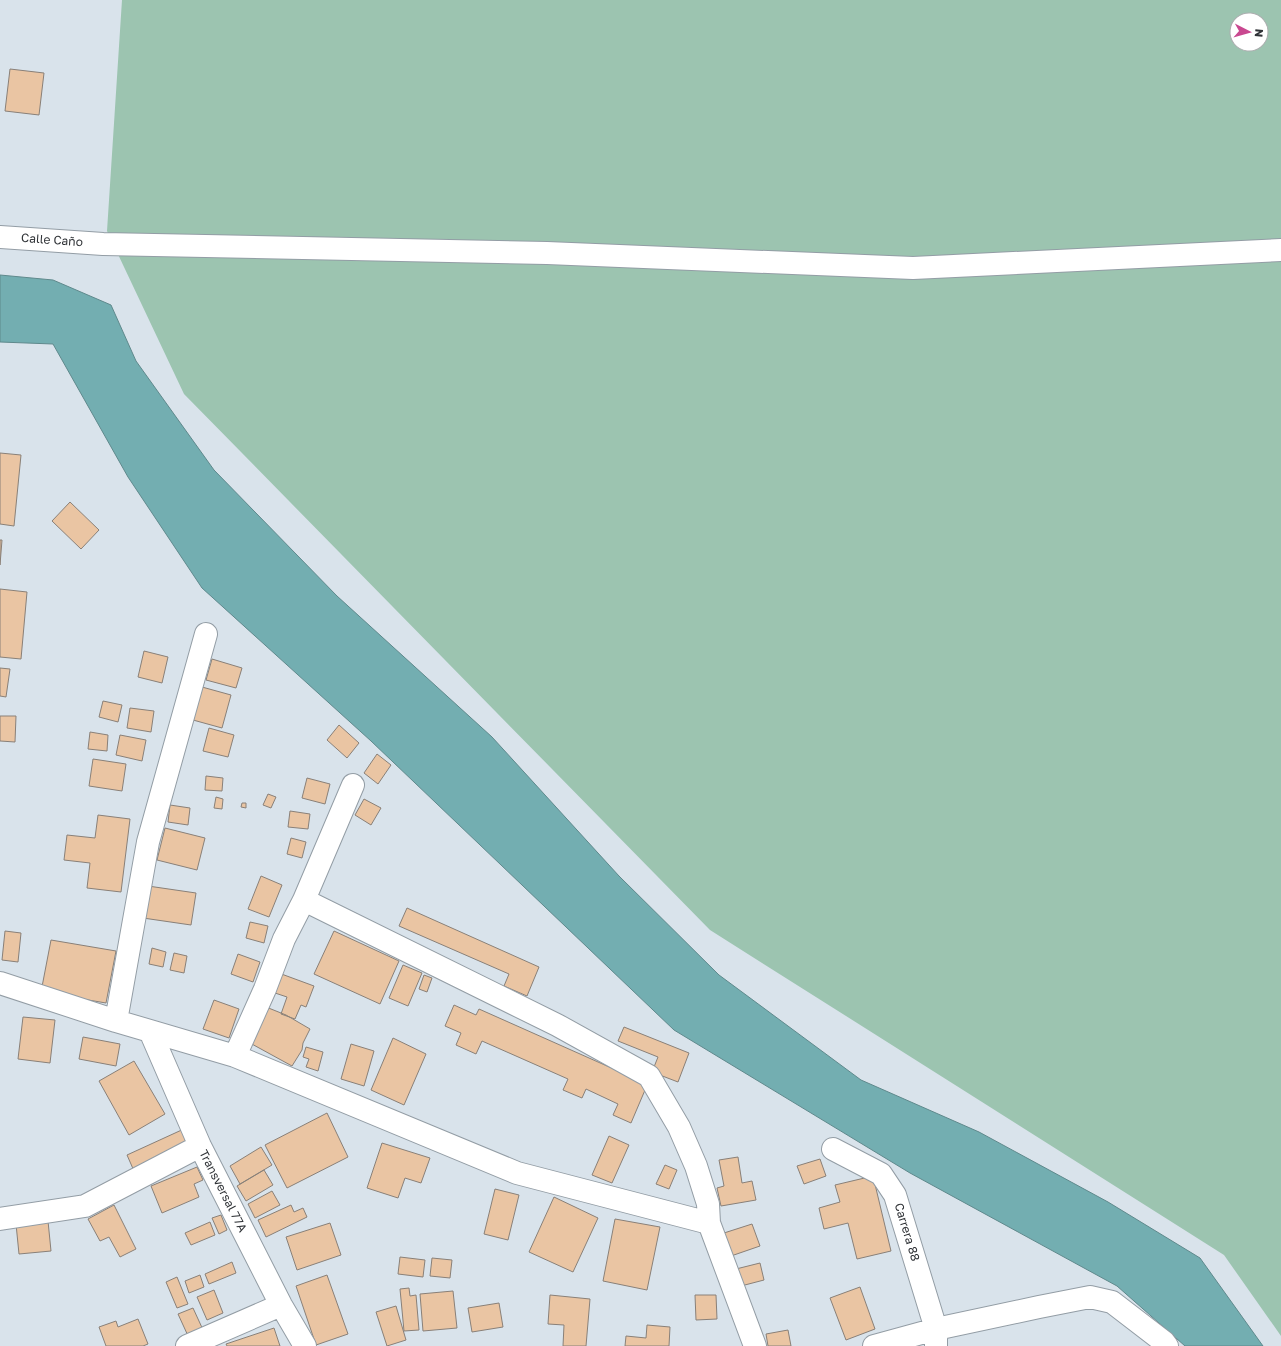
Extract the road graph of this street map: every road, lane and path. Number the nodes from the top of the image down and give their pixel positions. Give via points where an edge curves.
1 (0, 236) edge
2 (1281, 250) edge
3 (206, 634) dead end
4 (353, 786) dead end
5 (304, 900) junction
6 (0, 983) edge
7 (116, 1021) junction
8 (150, 1031) junction
9 (235, 1056) junction
10 (200, 1146) junction
11 (833, 1149) dead end
12 (0, 1219) edge
13 (709, 1223) junction
14 (281, 1305) junction
15 (936, 1338) edge
16 (187, 1346) edge
17 (305, 1346) edge
18 (755, 1346) edge
19 (874, 1346) edge
20 (1167, 1346) edge

1 - 2 street, Calle Caño via 103,244 547,253 913,268
3 - 7 street via 148,842
4 - 5 street
5 - 9 street via 284,939
5 - 13 street via 557,1025 649,1076 679,1127 696,1166 708,1204
6 - 7 street
7 - 8 street
8 - 9 street
8 - 10 street, Transversal 77A
9 - 13 street via 517,1174
10 - 12 street via 85,1206
10 - 14 street, Transversal 77A
11 - 15 street, Carrera 88 via 881,1174 896,1195
13 - 18 street
14 - 16 street
14 - 17 street, Transversal 77A
15 - 19 street
15 - 20 street via 1039,1307 1090,1297 1112,1302

